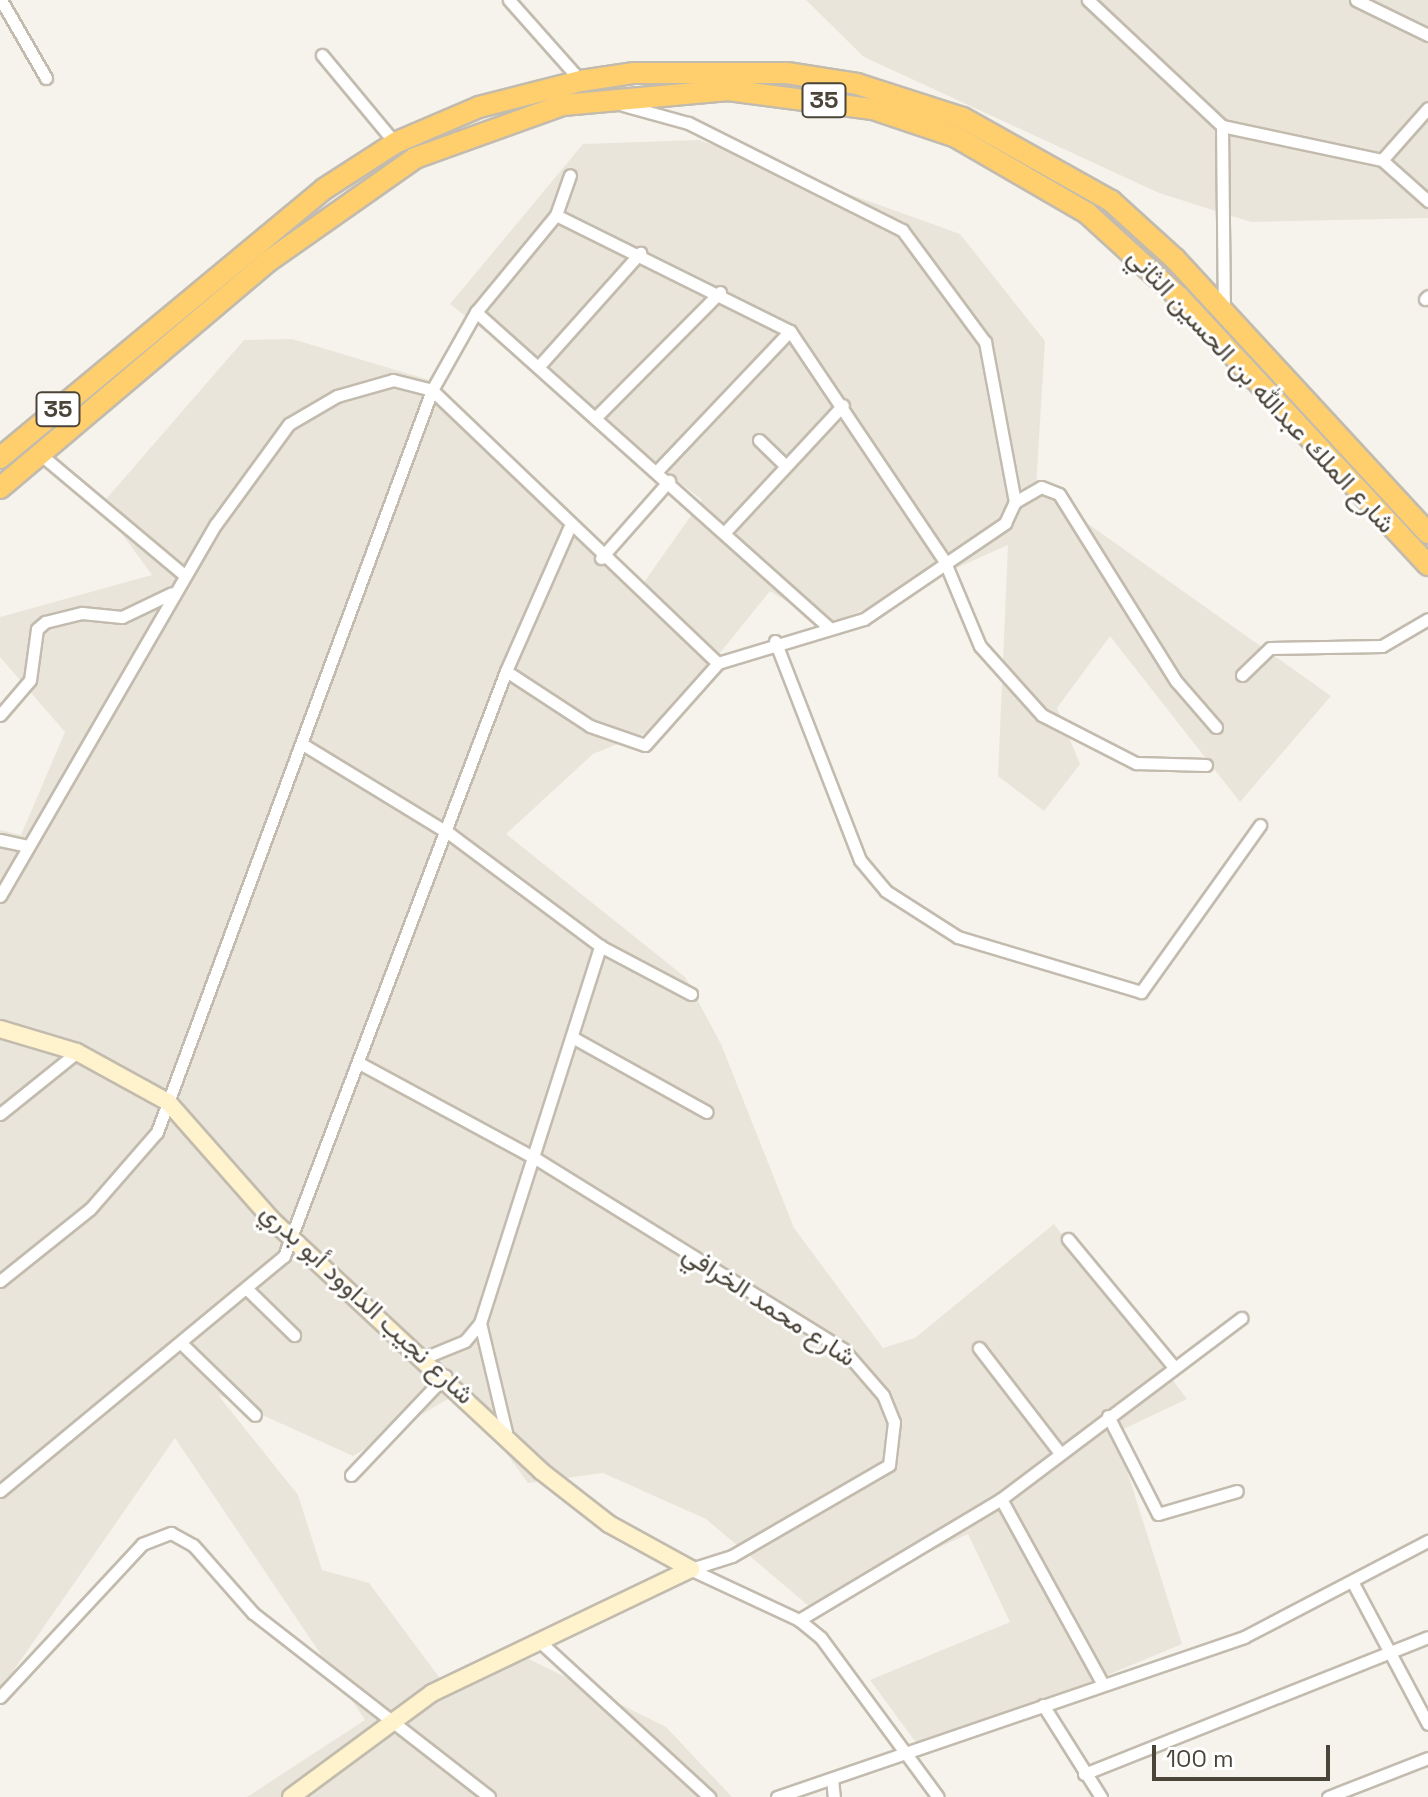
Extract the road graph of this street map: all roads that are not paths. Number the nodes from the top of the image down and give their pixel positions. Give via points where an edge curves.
1 (1, 0) edge
2 (509, 0) edge
3 (1088, 0) edge
4 (1356, 0) edge
5 (1428, 35) edge
6 (322, 55) dead end
7 (46, 78) dead end
8 (581, 81) junction
9 (598, 98) junction
10 (1428, 108) edge
11 (1222, 126) junction
12 (395, 143) junction
13 (1382, 160) junction
14 (570, 175) dead end
15 (1428, 201) edge
16 (556, 215) junction
17 (640, 253) junction
18 (720, 292) junction
19 (476, 312) junction
20 (1224, 312) junction
21 (790, 331) junction
22 (117, 360) junction
23 (539, 366) junction
24 (130, 377) junction
25 (432, 390) junction
26 (78, 392) junction
27 (843, 405) junction
28 (93, 409) junction
29 (596, 417) junction
30 (759, 440) dead end
31 (40, 454) junction
32 (0, 458) edge
33 (783, 463) junction
34 (657, 471) junction
35 (669, 481) junction
36 (0, 488) edge
37 (1015, 502) junction
38 (569, 528) junction
39 (725, 532) junction
40 (1428, 533) edge
41 (601, 558) junction
42 (944, 560) junction
43 (1428, 565) edge
44 (184, 575) junction
45 (176, 590) junction
46 (1428, 619) edge
47 (828, 627) junction
48 (775, 641) junction
49 (718, 663) junction
50 (506, 671) junction
51 (1242, 675) dead end
52 (0, 715) edge
53 (1216, 727) dead end
54 (304, 745) junction
55 (1206, 765) dead end
56 (1260, 825) dead end
57 (450, 834) junction
58 (0, 840) edge
59 (28, 846) junction
60 (0, 896) edge
61 (600, 946) junction
62 (691, 994) dead end
63 (0, 1029) edge
64 (572, 1037) junction
65 (77, 1052) junction
66 (361, 1064) junction
67 (168, 1102) junction
68 (707, 1112) dead end
69 (0, 1114) edge
70 (535, 1158) junction
71 (1068, 1239) dead end
72 (293, 1240) junction
73 (0, 1281) edge
74 (247, 1289) junction
75 (1241, 1318) dead end
76 (480, 1323) junction
77 (294, 1335) dead end
78 (181, 1343) junction
79 (979, 1348) dead end
80 (426, 1357) junction
81 (1173, 1366) junction
82 (445, 1375) junction
83 (255, 1415) dead end
84 (1108, 1416) junction
85 (506, 1432) junction
86 (1059, 1452) junction
87 (351, 1475) dead end
88 (0, 1491) edge
89 (1237, 1491) dead end
90 (1001, 1499) junction
91 (1428, 1541) edge
92 (691, 1569) junction
93 (1354, 1585) junction
94 (799, 1620) junction
95 (1428, 1637) edge
96 (539, 1641) junction
97 (1393, 1657) junction
98 (1101, 1681) junction
99 (0, 1697) edge
100 (1043, 1705) junction
101 (393, 1718) junction
102 (1428, 1724) edge
103 (899, 1752) junction
104 (1426, 1762) edge
105 (1084, 1774) junction
106 (832, 1779) junction
107 (291, 1797) edge
108 (489, 1797) edge
109 (709, 1797) edge
110 (777, 1797) edge
111 (834, 1797) edge
112 (938, 1797) edge
113 (1101, 1797) edge
114 (1328, 1797) edge

1 - 7 street
2 - 8 street
3 - 11 street
4 - 5 street
6 - 12 street
8 - 12 highway, شارع الملك عبدالله بن الحسين الثاني / 35 via 479,107
8 - 20 highway, شارع الملك عبدالله بن الحسين الثاني / 35 via 634,73 787,73 857,84 963,118 1111,201
9 - 24 highway, شارع الملك عبدالله بن الحسين الثاني / 35 via 475,131 415,158 270,260
9 - 37 street via 688,123 902,230 985,342
9 - 43 highway, شارع الملك عبدالله بن الحسين الثاني / 35 via 696,89 795,94 873,109 1011,166 1134,253
10 - 13 street
11 - 13 street
11 - 20 street
12 - 22 highway, شارع الملك عبدالله بن الحسين الثاني / 35 via 324,189
13 - 15 street
14 - 16 street
16 - 17 street
16 - 19 street
17 - 18 street
17 - 23 street
18 - 21 street
18 - 29 street
19 - 23 street
19 - 25 street
20 - 40 highway, شارع الملك عبدالله بن الحسين الثاني / 35
21 - 27 street
21 - 34 street
22 - 24 highway via 118,372
22 - 26 highway, شارع الملك عبدالله بن الحسين الثاني / 35
23 - 29 street
24 - 28 highway, شارع الملك عبدالله بن الحسين الثاني / 35
25 - 38 street
25 - 44 street via 393,380 337,396 289,424
25 - 54 street
26 - 28 highway via 92,395
26 - 32 highway, شارع الملك عبدالله بن الحسين الثاني / 35
27 - 33 street
27 - 42 street
28 - 31 highway, شارع الملك عبدالله بن الحسين الثاني / 35
29 - 34 street
30 - 33 street
31 - 36 highway, شارع الملك عبدالله بن الحسين الثاني / 35
31 - 44 street
33 - 39 street
34 - 35 street
35 - 39 street
35 - 41 street
37 - 42 street via 1005,523
37 - 53 street via 1041,487 1059,494 1176,681
38 - 41 street
38 - 50 street
39 - 47 street
41 - 49 street
42 - 47 street via 876,612
42 - 55 street via 980,646 1042,715 1136,763
44 - 45 street
45 - 52 street via 122,617 82,613 45,622 37,629 30,680
45 - 59 street
46 - 51 street via 1382,646 1270,648
47 - 48 street
48 - 49 street
48 - 56 street via 860,860 886,891 958,937 1141,992
49 - 50 street via 651,741 636,747
50 - 57 street
54 - 57 street
54 - 67 street
57 - 61 street
57 - 66 street
58 - 59 street
59 - 60 street
61 - 62 street
61 - 64 street
63 - 65 street, شارع نجيب الداوود أبو بدري
64 - 68 street
64 - 70 street
65 - 67 street, شارع نجيب الداوود أبو بدري
65 - 69 street
66 - 70 street, شارع محمد الخرافي
66 - 72 street
67 - 72 street, شارع نجيب الداوود أبو بدري
67 - 73 street via 150,1144 124,1175
70 - 76 street
70 - 92 street, شارع محمد الخرافي via 843,1349 866,1371 894,1422 889,1465 876,1476 732,1556
71 - 81 street
72 - 74 street
72 - 80 street, شارع نجيب الداوود أبو بدري
74 - 77 street
74 - 78 street
75 - 81 street
76 - 80 street via 447,1353
76 - 85 street via 487,1377
78 - 83 street
78 - 88 street
79 - 86 street
80 - 82 street, شارع نجيب الداوود أبو بدري
81 - 84 street
82 - 85 street, شارع نجيب الداوود أبو بدري
82 - 87 street
84 - 86 street
84 - 89 street via 1158,1514
85 - 92 street, شارع نجيب الداوود أبو بدري via 571,1498
86 - 90 street
90 - 94 street
90 - 98 street
91 - 93 street
92 - 94 street
92 - 96 street, شارع محمد الخرافي
93 - 97 street
93 - 98 street via 1244,1637
94 - 103 street via 837,1656
95 - 97 street
96 - 101 street, شارع محمد الخرافي
96 - 109 street
97 - 102 street
97 - 105 street
98 - 100 street
99 - 101 street via 142,1544 171,1533 193,1545 253,1613
100 - 103 street
100 - 105 street
101 - 107 street, شارع محمد الخرافي
101 - 108 street
103 - 106 street
103 - 112 street
104 - 114 street
105 - 113 street
106 - 110 street
106 - 111 street

